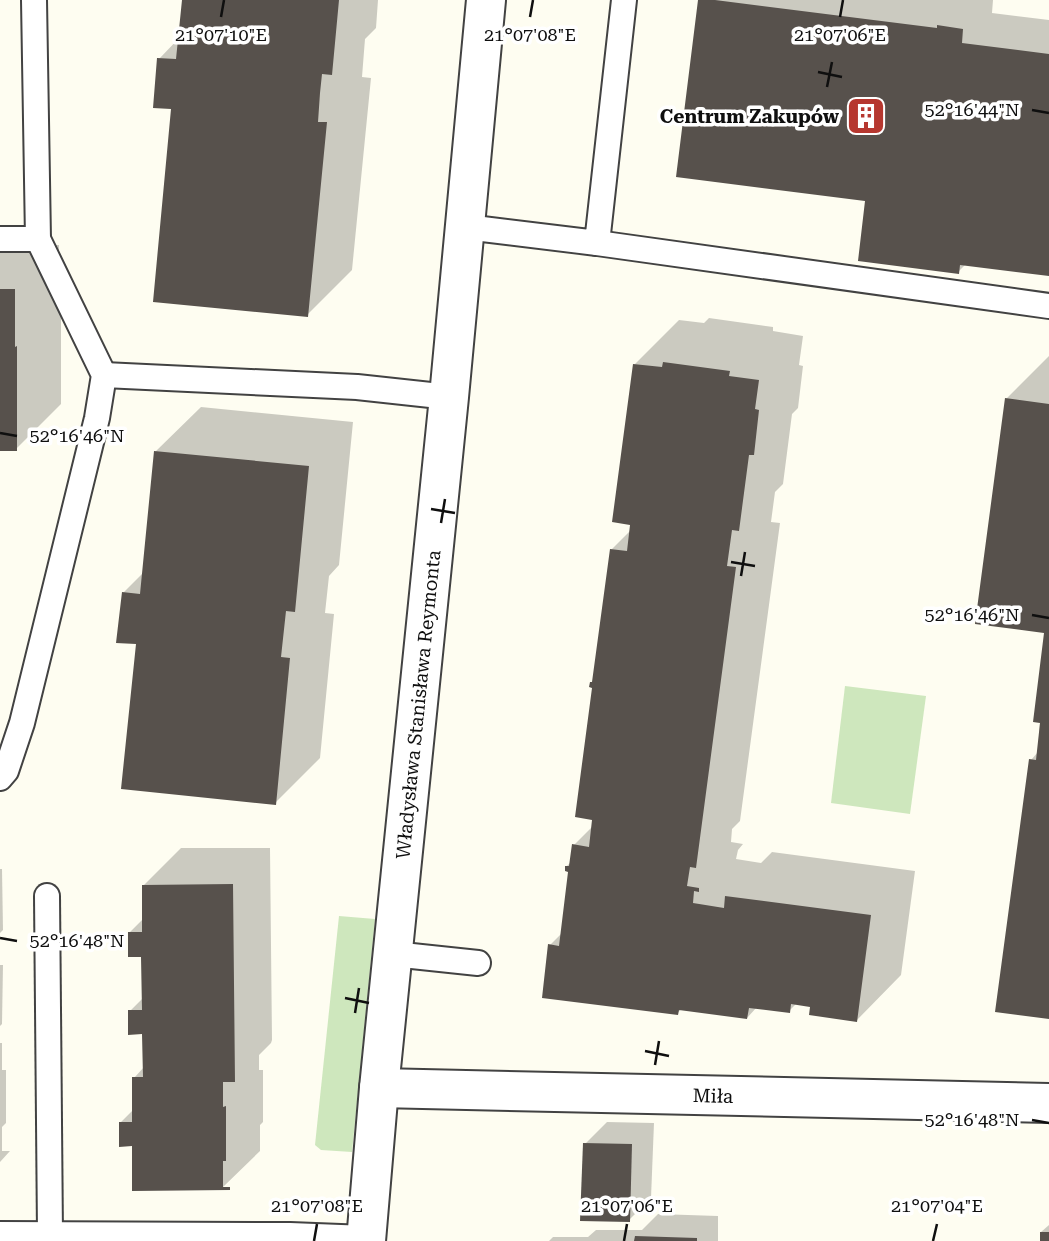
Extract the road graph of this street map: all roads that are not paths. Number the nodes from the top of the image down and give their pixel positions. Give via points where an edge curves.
1 (34, 0) edge
2 (486, 0) edge
3 (624, 0) edge
4 (466, 227) junction
5 (0, 239) edge
6 (38, 239) junction
7 (597, 243) junction
8 (1049, 306) edge
9 (104, 376) junction
10 (449, 397) junction
11 (0, 778) edge
12 (47, 896) dead end
13 (393, 954) junction
14 (478, 963) dead end
15 (379, 1088) junction
16 (1049, 1103) edge
17 (0, 1234) edge
18 (50, 1234) junction
19 (366, 1240) edge

1 - 6 lane
2 - 4 street, Władysława Stanisława Reymonta
3 - 7 lane
4 - 7 lane
4 - 10 street, Władysława Stanisława Reymonta
5 - 6 lane
6 - 9 lane
7 - 8 lane
9 - 10 lane via 357,387
9 - 11 lane via 22,723
10 - 13 street, Władysława Stanisława Reymonta
12 - 18 lane
13 - 14 lane
13 - 15 street, Władysława Stanisława Reymonta
15 - 16 street, Miła
15 - 19 street, Władysława Stanisława Reymonta
17 - 18 lane
18 - 19 lane via 290,1235

